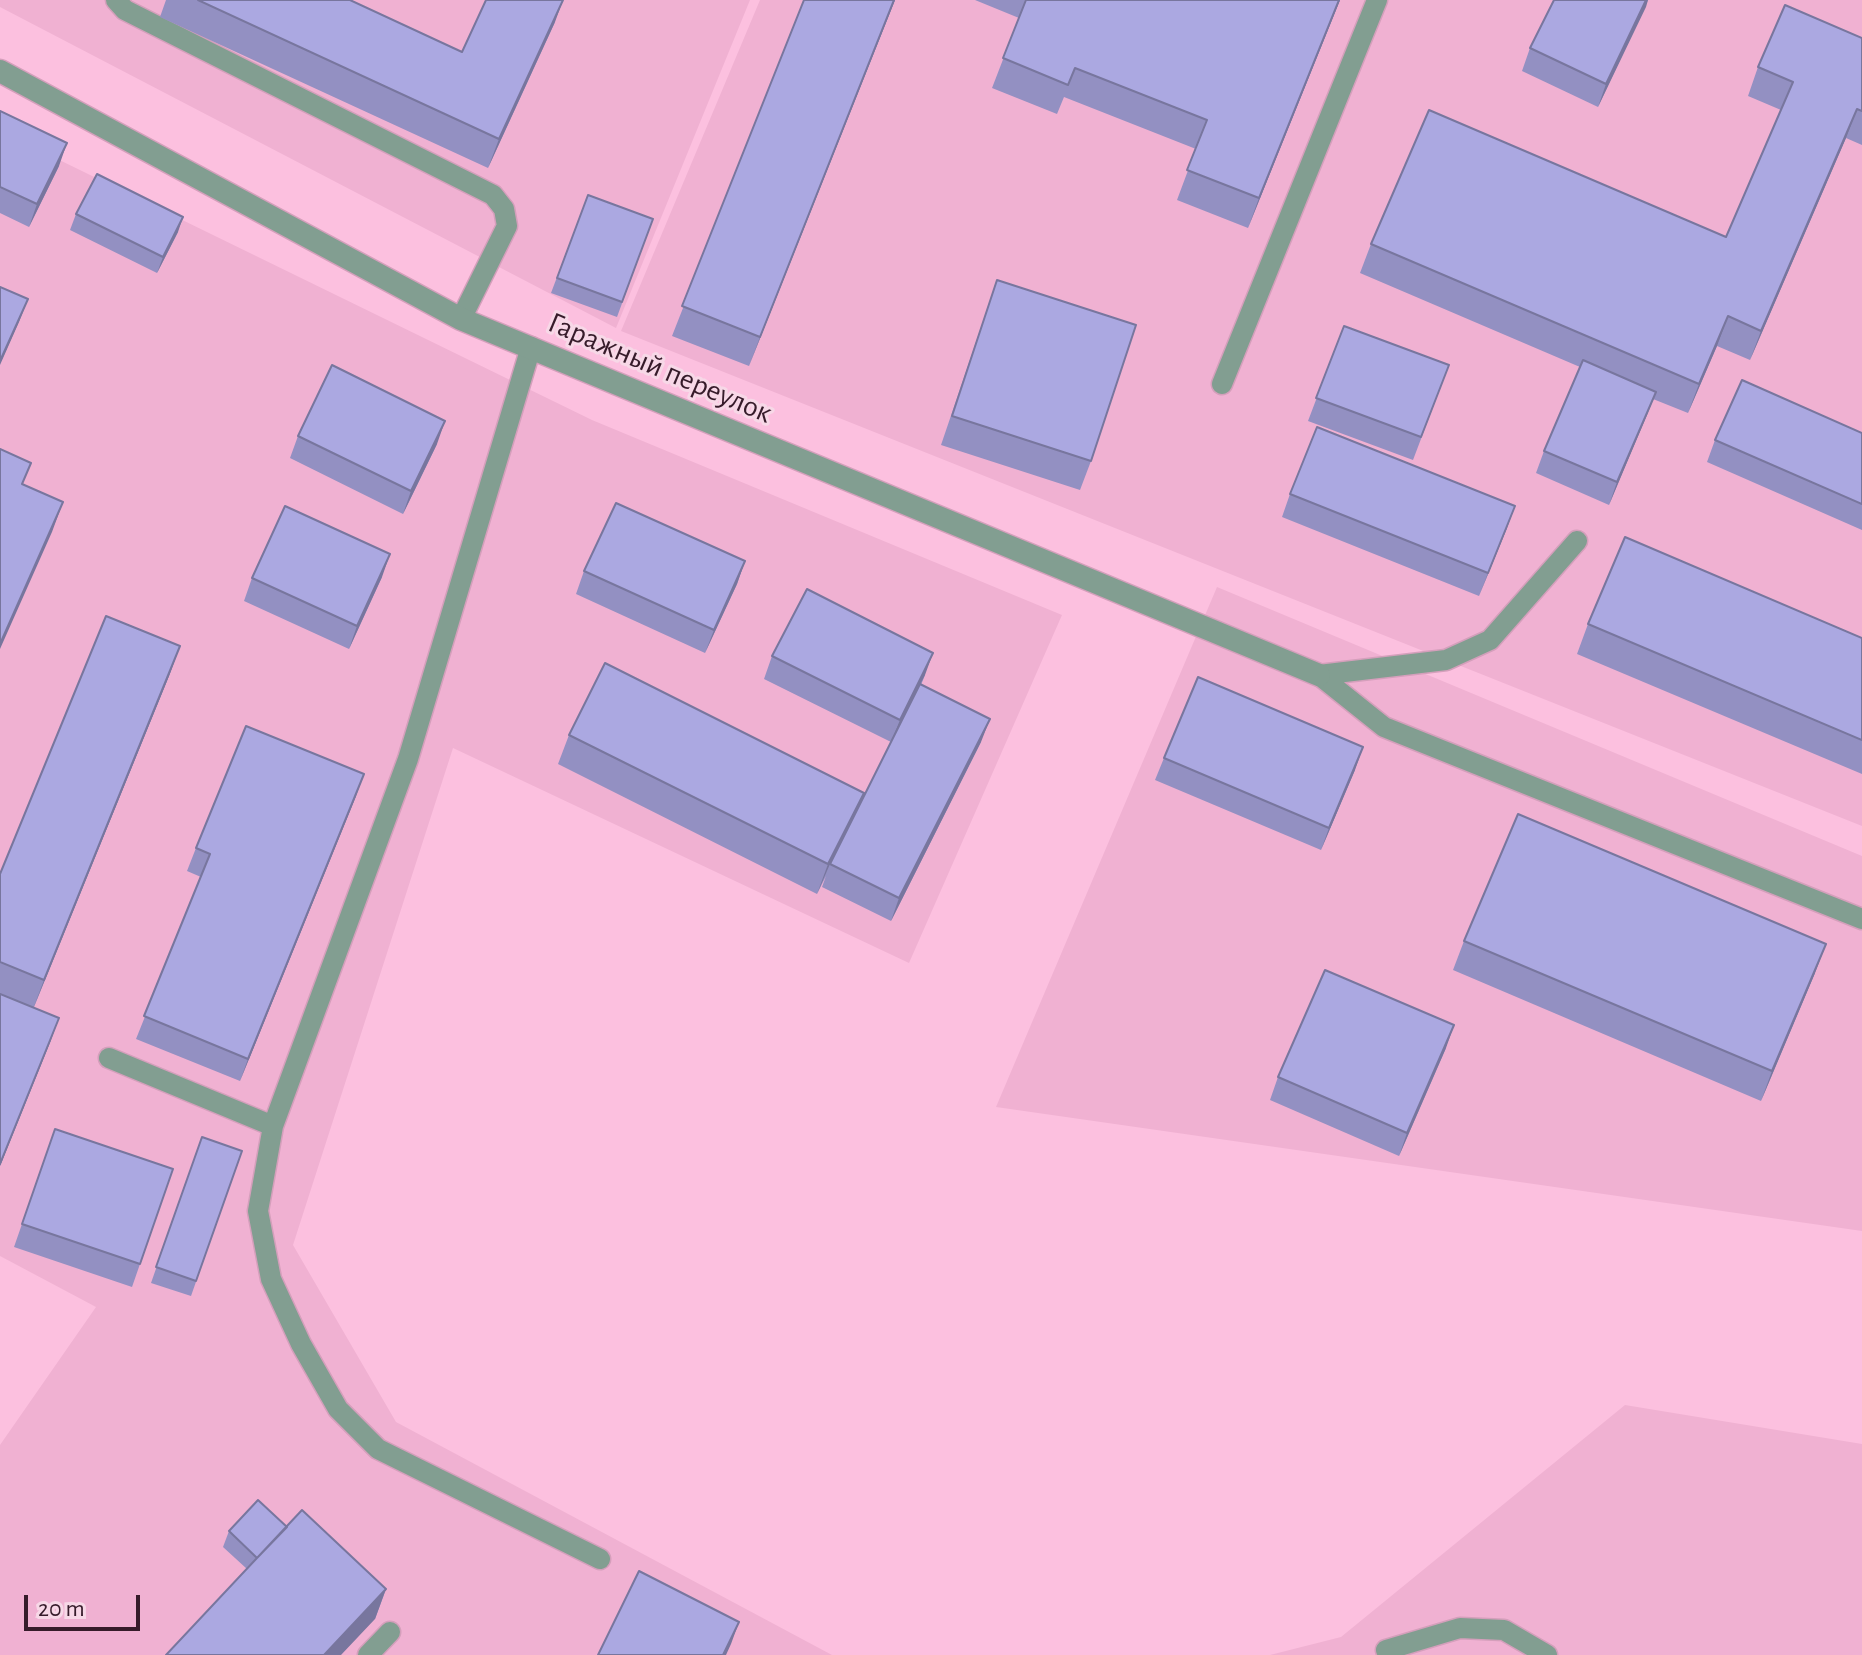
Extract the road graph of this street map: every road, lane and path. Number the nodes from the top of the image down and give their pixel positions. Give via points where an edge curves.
1 (116, 0) edge
2 (1377, 0) edge
3 (0, 71) edge
4 (461, 319) junction
5 (531, 347) junction
6 (1222, 384) dead end
7 (1577, 541) dead end
8 (1319, 675) junction
9 (1862, 919) edge
10 (109, 1058) dead end
11 (273, 1126) junction
12 (600, 1559) dead end
13 (390, 1632) dead end
14 (1386, 1650) dead end
15 (368, 1655) edge
16 (1547, 1655) edge

1 - 4 lane via 125,10 493,195 504,209 507,226
2 - 6 lane
3 - 4 street, Гаражный переулок
4 - 5 street, Гаражный переулок
5 - 8 street, Гаражный переулок
5 - 11 lane via 408,759
7 - 8 lane via 1490,640 1446,660
8 - 9 lane via 1384,727
10 - 11 lane
11 - 12 lane via 258,1211 271,1279 338,1409 378,1449
13 - 15 lane
14 - 16 lane via 1460,1628 1504,1630

